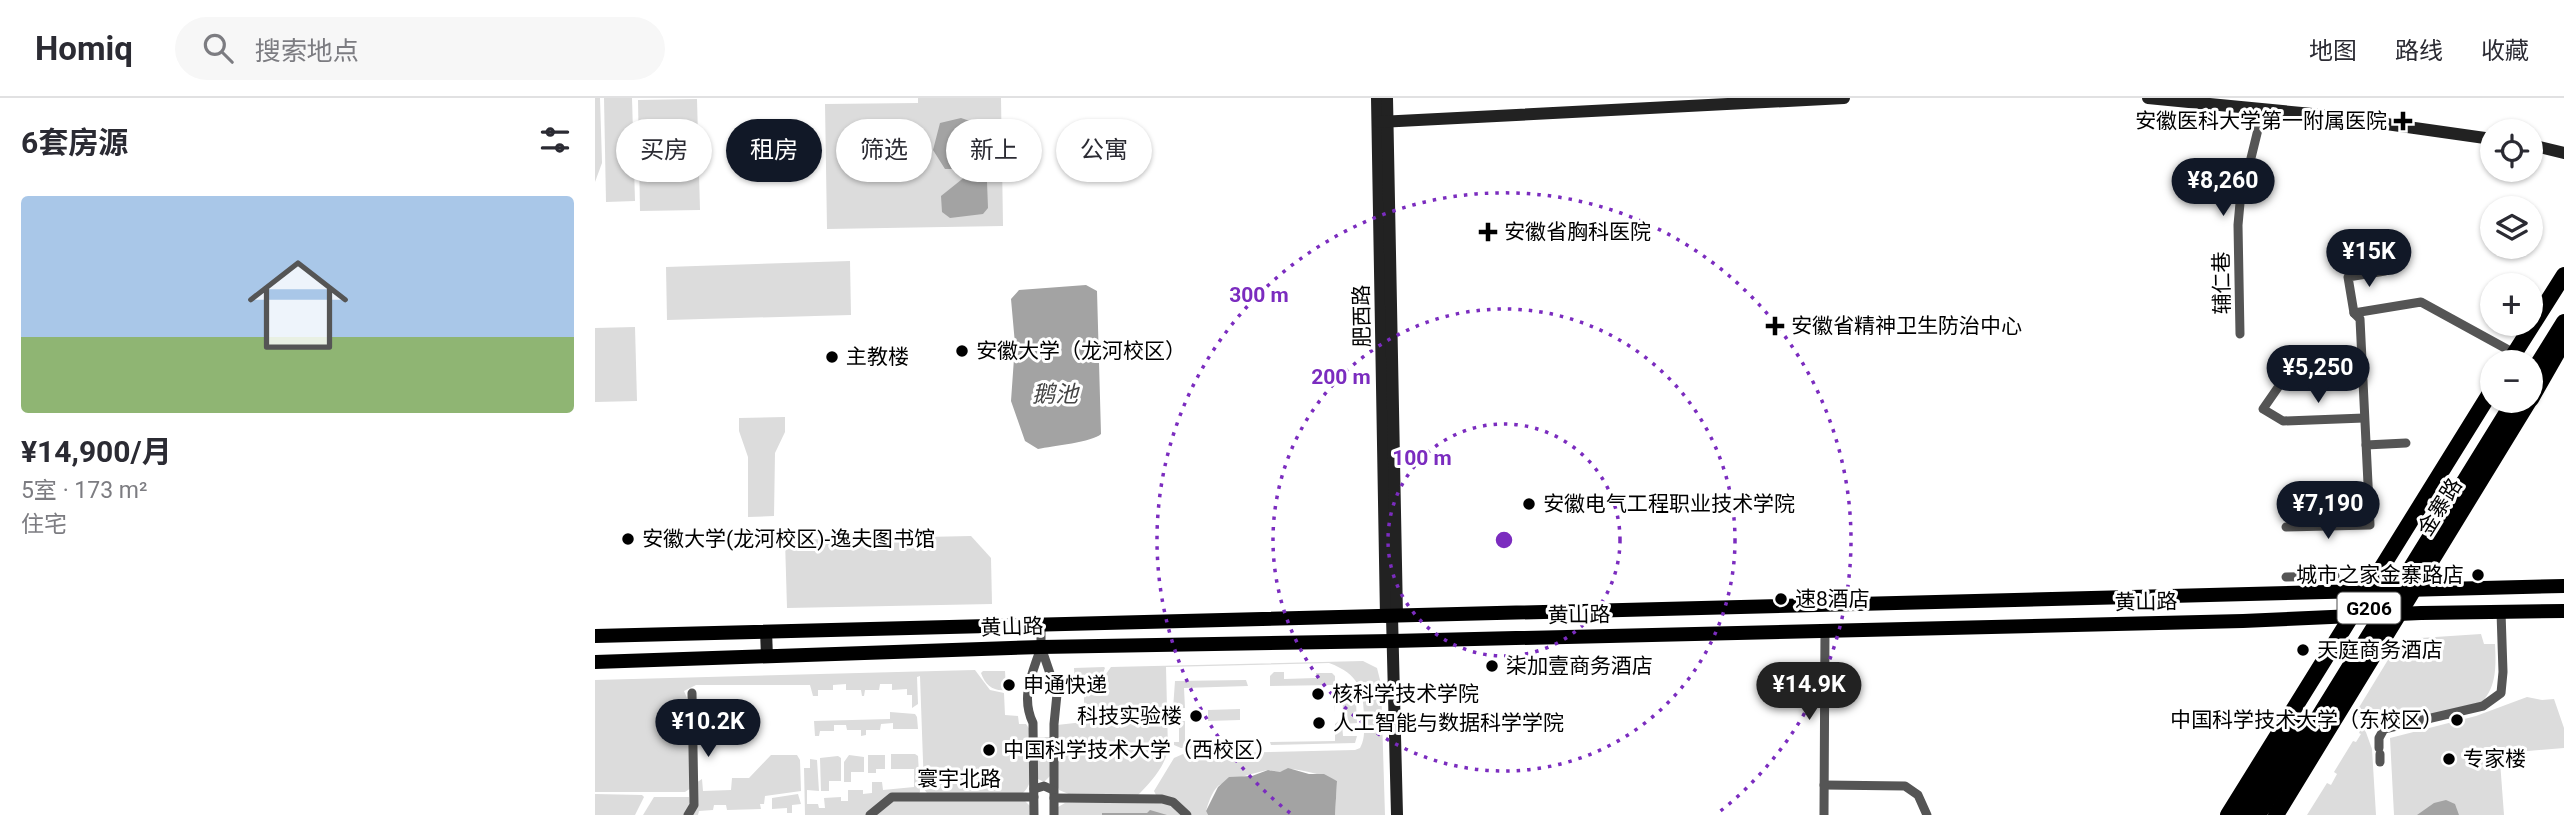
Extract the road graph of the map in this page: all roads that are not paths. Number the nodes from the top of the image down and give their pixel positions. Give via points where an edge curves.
1 (1377, 98) edge
2 (1387, 98) edge
3 (1844, 98) edge
4 (2148, 98) edge
5 (2263, 109) junction
6 (1383, 122) junction
7 (2480, 137) edge
8 (2543, 148) edge
9 (2564, 153) edge
10 (2381, 243) dead end
11 (2564, 267) edge
12 (2564, 275) edge
13 (2564, 290) edge
14 (2354, 313) junction
15 (2550, 313) junction
16 (2564, 323) edge
17 (2240, 334) dead end
18 (2564, 341) edge
19 (2499, 350) edge
20 (2519, 350) edge
21 (2521, 350) edge
22 (2543, 356) edge
23 (2543, 377) edge
24 (2279, 386) dead end
25 (2480, 409) edge
26 (2488, 413) edge
27 (2507, 413) edge
28 (2522, 413) edge
29 (2364, 418) junction
30 (2406, 443) dead end
31 (2366, 446) junction
32 (2286, 527) dead end
33 (2335, 576) dead end
34 (2287, 577) dead end
35 (2564, 586) edge
36 (2413, 590) junction
37 (2367, 592) junction
38 (2564, 611) edge
39 (2501, 612) junction
40 (2400, 615) junction
41 (1391, 616) junction
42 (2351, 617) junction
43 (1041, 626) junction
44 (1825, 630) junction
45 (766, 631) junction
46 (595, 636) edge
47 (1392, 641) junction
48 (1041, 647) junction
49 (767, 657) junction
50 (595, 662) edge
51 (692, 693) dead end
52 (2380, 750) dead end
53 (1824, 785) junction
54 (1034, 796) junction
55 (1054, 802) edge
56 (688, 815) edge
57 (870, 815) edge
58 (1034, 815) edge
59 (1188, 815) edge
60 (1397, 815) edge
61 (1824, 815) edge
62 (1927, 815) edge
63 (2228, 815) edge
64 (2242, 815) edge
65 (2259, 815) edge
66 (2276, 815) edge

1 - 6 street, 肥西路
2 - 6 street, 肥西路
3 - 6 street
4 - 5 street
5 - 7 street
5 - 17 street, 辅仁巷 via 2240,204
6 - 41 street, 肥西路
8 - 9 street
10 - 14 street via 2385,271 2348,277
11 - 15 highway
12 - 20 highway
13 - 15 highway
14 - 19 street via 2421,302
14 - 29 street via 2360,319
15 - 21 highway
16 - 22 highway
18 - 23 highway, 金寨路
24 - 29 street via 2263,409 2283,421
25 - 37 highway
26 - 64 highway, G206
27 - 65 highway
28 - 36 highway, 金寨路
29 - 31 street
30 - 31 street
31 - 32 street via 2369,525
33 - 34 street
35 - 36 main road, 黄山路
36 - 37 main road, 黄山路
36 - 40 highway, 金寨路
37 - 41 main road, 黄山路
37 - 42 highway
38 - 39 main road, 黄山路
39 - 40 main road, 黄山路
39 - 52 street via 2501,693 2483,706 2384,729
40 - 42 main road, 黄山路
40 - 66 highway, 金寨路
41 - 43 main road, 黄山路
41 - 47 street, 肥西路
42 - 44 main road, 黄山路
42 - 63 highway
43 - 45 main road, 黄山路
43 - 48 street
44 - 47 main road, 黄山路
44 - 53 street
45 - 46 main road, 黄山路
45 - 49 street
47 - 48 main road, 黄山路
47 - 60 street, 肥西路
48 - 49 main road, 黄山路
48 - 54 street via 1027,695 1033,723
48 - 55 street via 1057,694
49 - 50 main road, 黄山路
51 - 56 street via 694,805
53 - 61 street
53 - 62 street via 1905,786 1918,795
54 - 55 street via 1042,809
54 - 55 street via 1044,786
54 - 57 street, 寰宇北路 via 892,797
54 - 58 street
55 - 59 street via 1162,799

